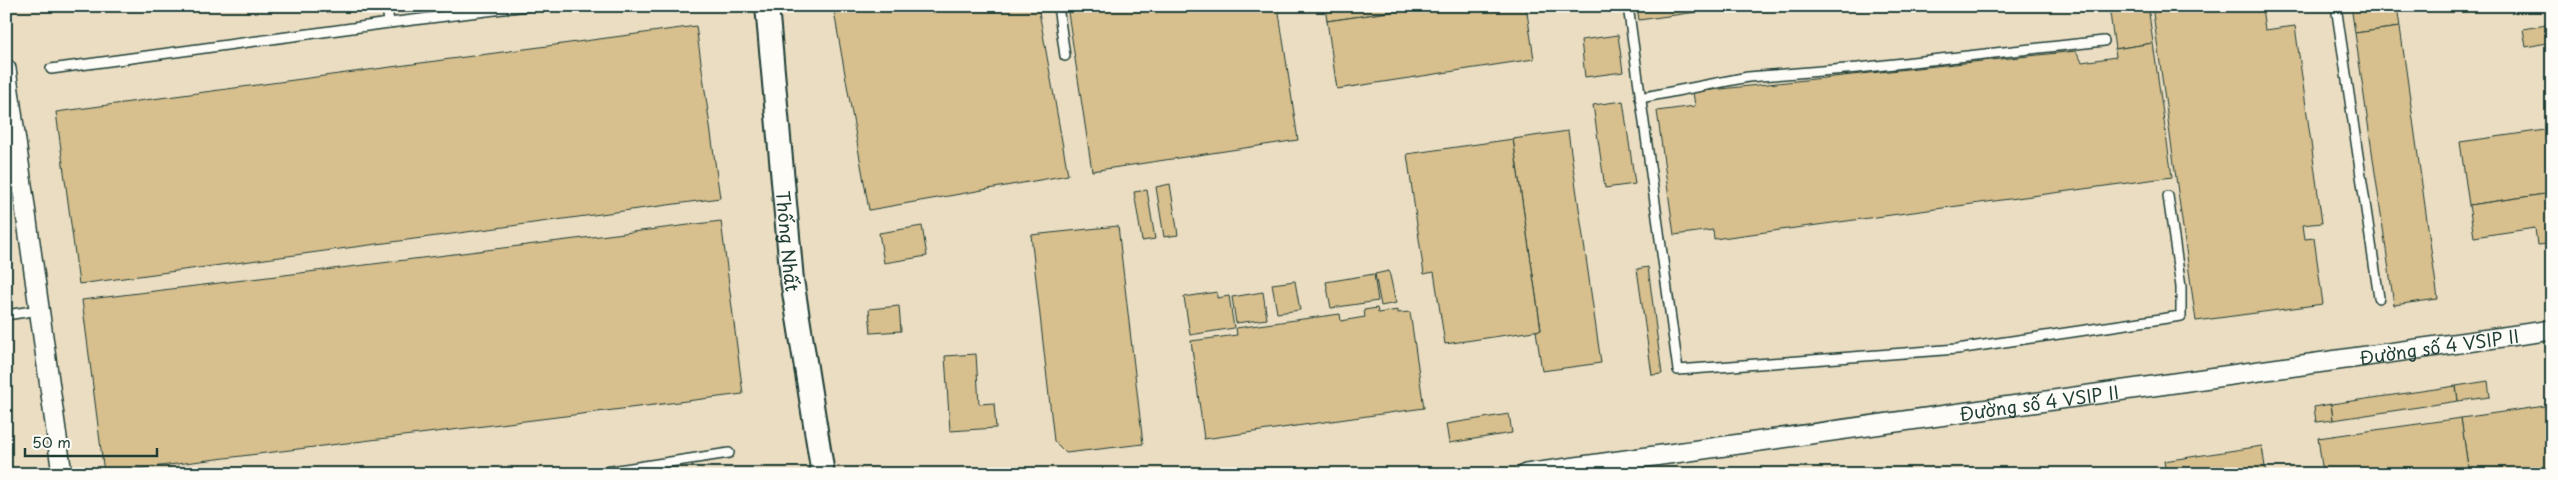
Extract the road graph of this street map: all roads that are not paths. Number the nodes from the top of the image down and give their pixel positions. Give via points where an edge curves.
1 (387, 6) edge
2 (527, 6) edge
3 (767, 6) edge
4 (1058, 6) edge
5 (1628, 6) edge
6 (2336, 6) edge
7 (389, 23) junction
8 (2104, 41) dead end
9 (1065, 56) dead end
10 (6, 69) edge
11 (51, 69) dead end
12 (1640, 98) junction
13 (2168, 196) dead end
14 (2379, 298) dead end
15 (39, 310) junction
16 (6, 315) edge
17 (2552, 330) edge
18 (729, 453) dead end
19 (62, 474) edge
20 (592, 474) edge
21 (824, 474) edge
22 (1526, 474) edge

1 - 7 lane
2 - 7 lane
3 - 21 street, Thống Nhất via 792,280
4 - 9 lane
5 - 12 lane
6 - 14 lane
7 - 11 lane
8 - 12 lane via 1858,68 1748,76
10 - 15 street
12 - 13 lane via 1678,370 1957,349 2181,316 2181,287
15 - 16 lane
15 - 19 street
17 - 22 street, Đường số 4 VSIP II
18 - 20 lane

